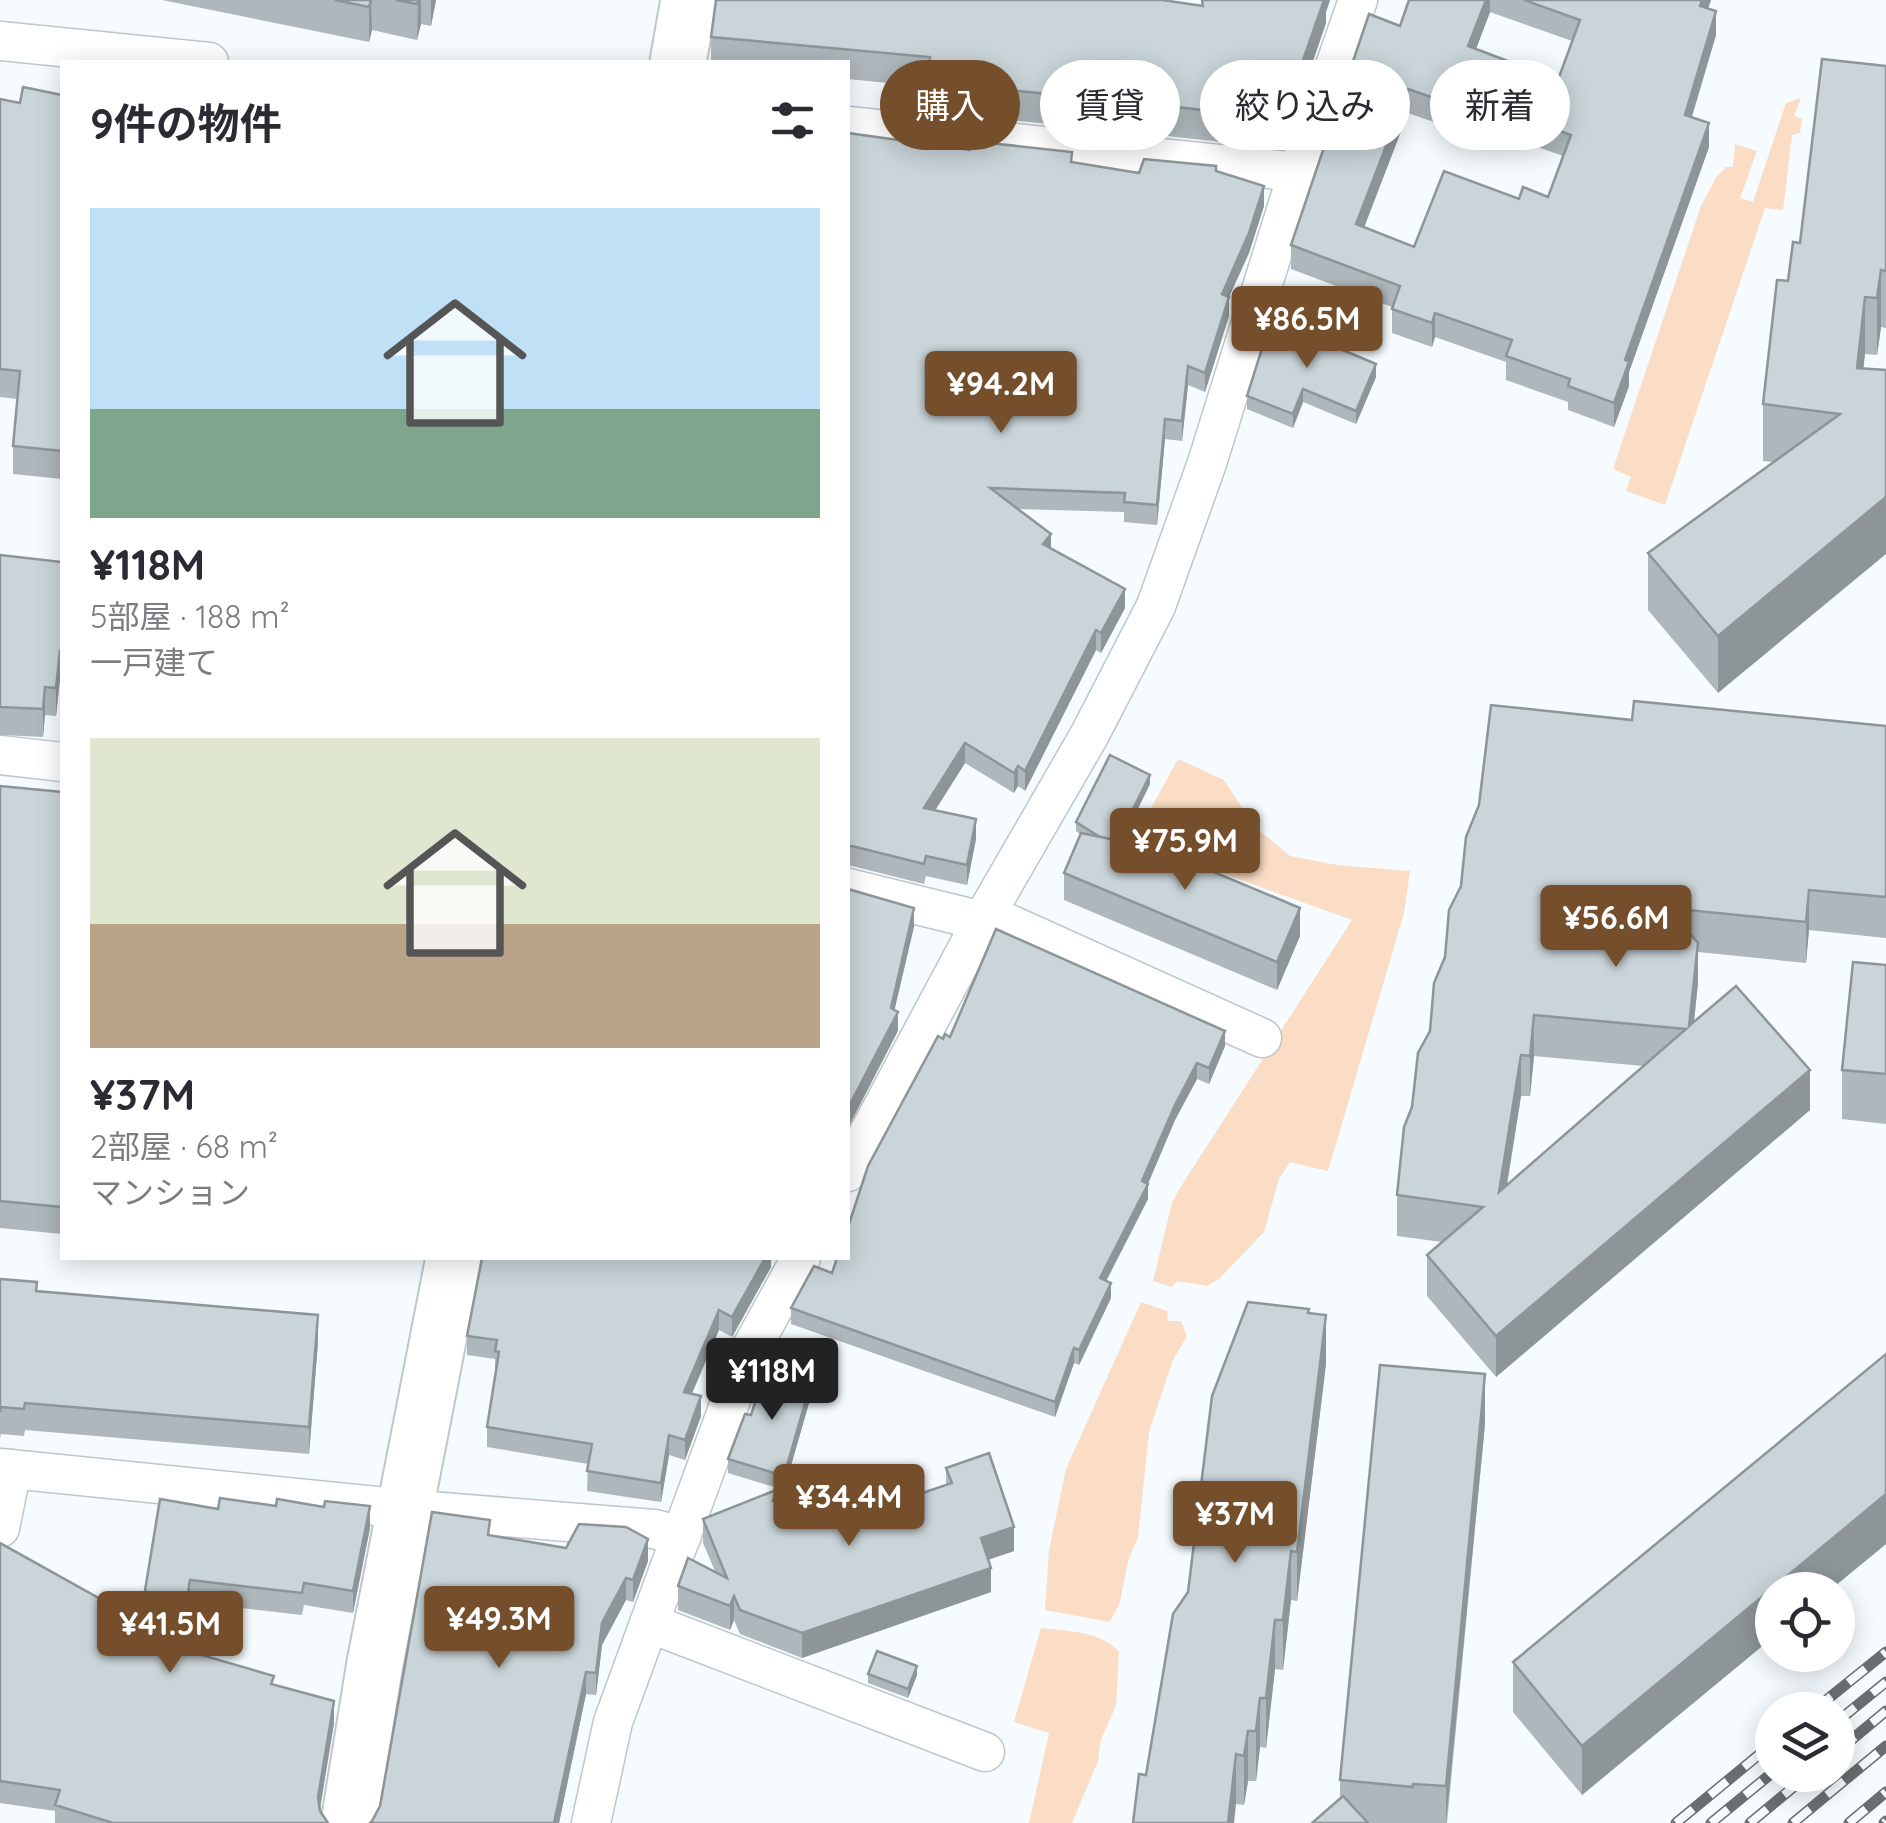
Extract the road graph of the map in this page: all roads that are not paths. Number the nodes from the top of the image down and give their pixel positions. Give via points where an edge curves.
1 (689, 0) edge
2 (1358, 0) edge
3 (0, 41) edge
4 (190, 60) edge
5 (678, 60) edge
6 (850, 126) edge
7 (1298, 172) junction
8 (0, 755) edge
9 (60, 762) edge
10 (850, 888) edge
11 (982, 921) junction
12 (1262, 1038) dead end
13 (850, 1168) edge
14 (454, 1260) edge
15 (800, 1260) edge
16 (6, 1469) edge
17 (405, 1509) junction
18 (0, 1528) edge
19 (682, 1536) junction
20 (649, 1622) junction
21 (984, 1752) dead end
22 (349, 1823) edge
23 (590, 1823) edge

1 - 5 street
2 - 7 street
3 - 4 street
6 - 7 street
7 - 11 street via 1156,606
8 - 9 street
10 - 11 street
11 - 12 street via 1008,923
11 - 13 street
14 - 17 street
15 - 19 street via 747,1356
16 - 17 street
16 - 18 street
17 - 19 street
17 - 22 street
19 - 20 street
20 - 21 street
20 - 23 street via 613,1722

